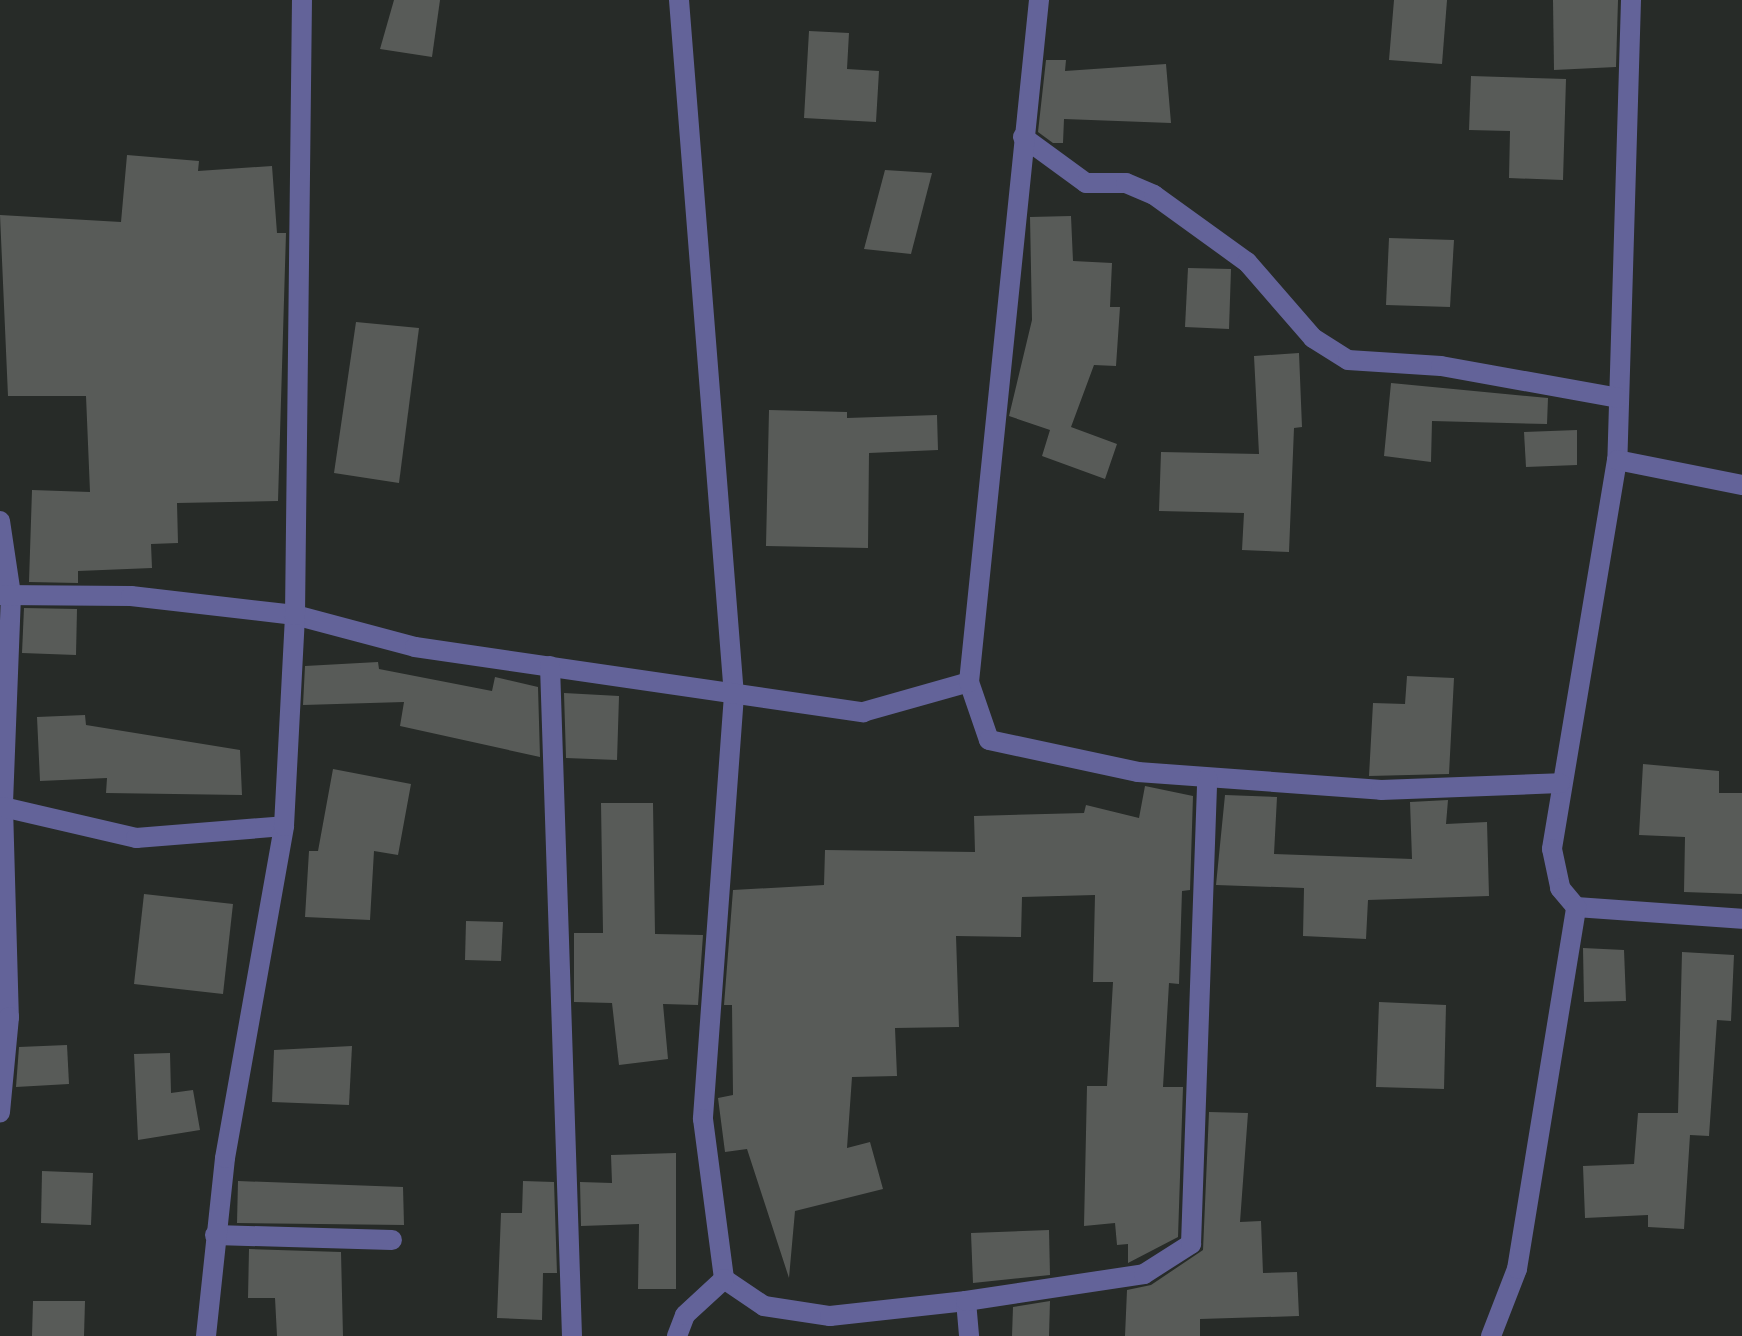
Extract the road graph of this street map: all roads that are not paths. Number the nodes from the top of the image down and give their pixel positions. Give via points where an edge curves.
1 (302, 0) edge
2 (679, 0) edge
3 (1039, 0) edge
4 (1631, 0) edge
5 (1023, 137) junction
6 (1618, 398) junction
7 (1617, 460) junction
8 (1742, 485) edge
9 (0, 521) edge
10 (5, 595) edge
11 (295, 615) junction
12 (550, 666) junction
13 (969, 682) junction
14 (734, 695) junction
15 (3, 705) edge
16 (1207, 778) junction
17 (1560, 783) junction
18 (3, 807) junction
19 (284, 826) junction
20 (1576, 907) junction
21 (1742, 919) edge
22 (5, 1017) edge
23 (0, 1113) edge
24 (215, 1235) junction
25 (392, 1240) dead end
26 (724, 1279) junction
27 (966, 1301) junction
28 (206, 1336) edge
29 (572, 1336) edge
30 (677, 1336) edge
31 (969, 1336) edge
32 (1491, 1336) edge

1 - 11 street
2 - 14 street
3 - 5 street
4 - 6 street
5 - 6 street via 1086,183 1126,183 1154,195 1247,262 1279,305 1348,360 1441,366
5 - 13 street
6 - 7 street
7 - 8 street
7 - 17 street
9 - 10 street
10 - 11 street via 131,596
10 - 15 street
11 - 12 street via 415,647
11 - 19 street
12 - 14 street
12 - 29 street
13 - 14 street via 863,712
13 - 16 street via 989,740 1138,772
14 - 26 street via 703,1119
15 - 18 street
16 - 17 street via 1381,790
16 - 27 street via 1191,1244 1144,1274
17 - 20 street via 1552,849 1560,888
18 - 19 street via 136,838
18 - 22 street
19 - 24 street
20 - 21 street
20 - 32 street via 1517,1269
22 - 23 street
24 - 25 street
24 - 28 street
26 - 27 street via 764,1306 830,1316
26 - 30 street via 685,1315
27 - 31 street

